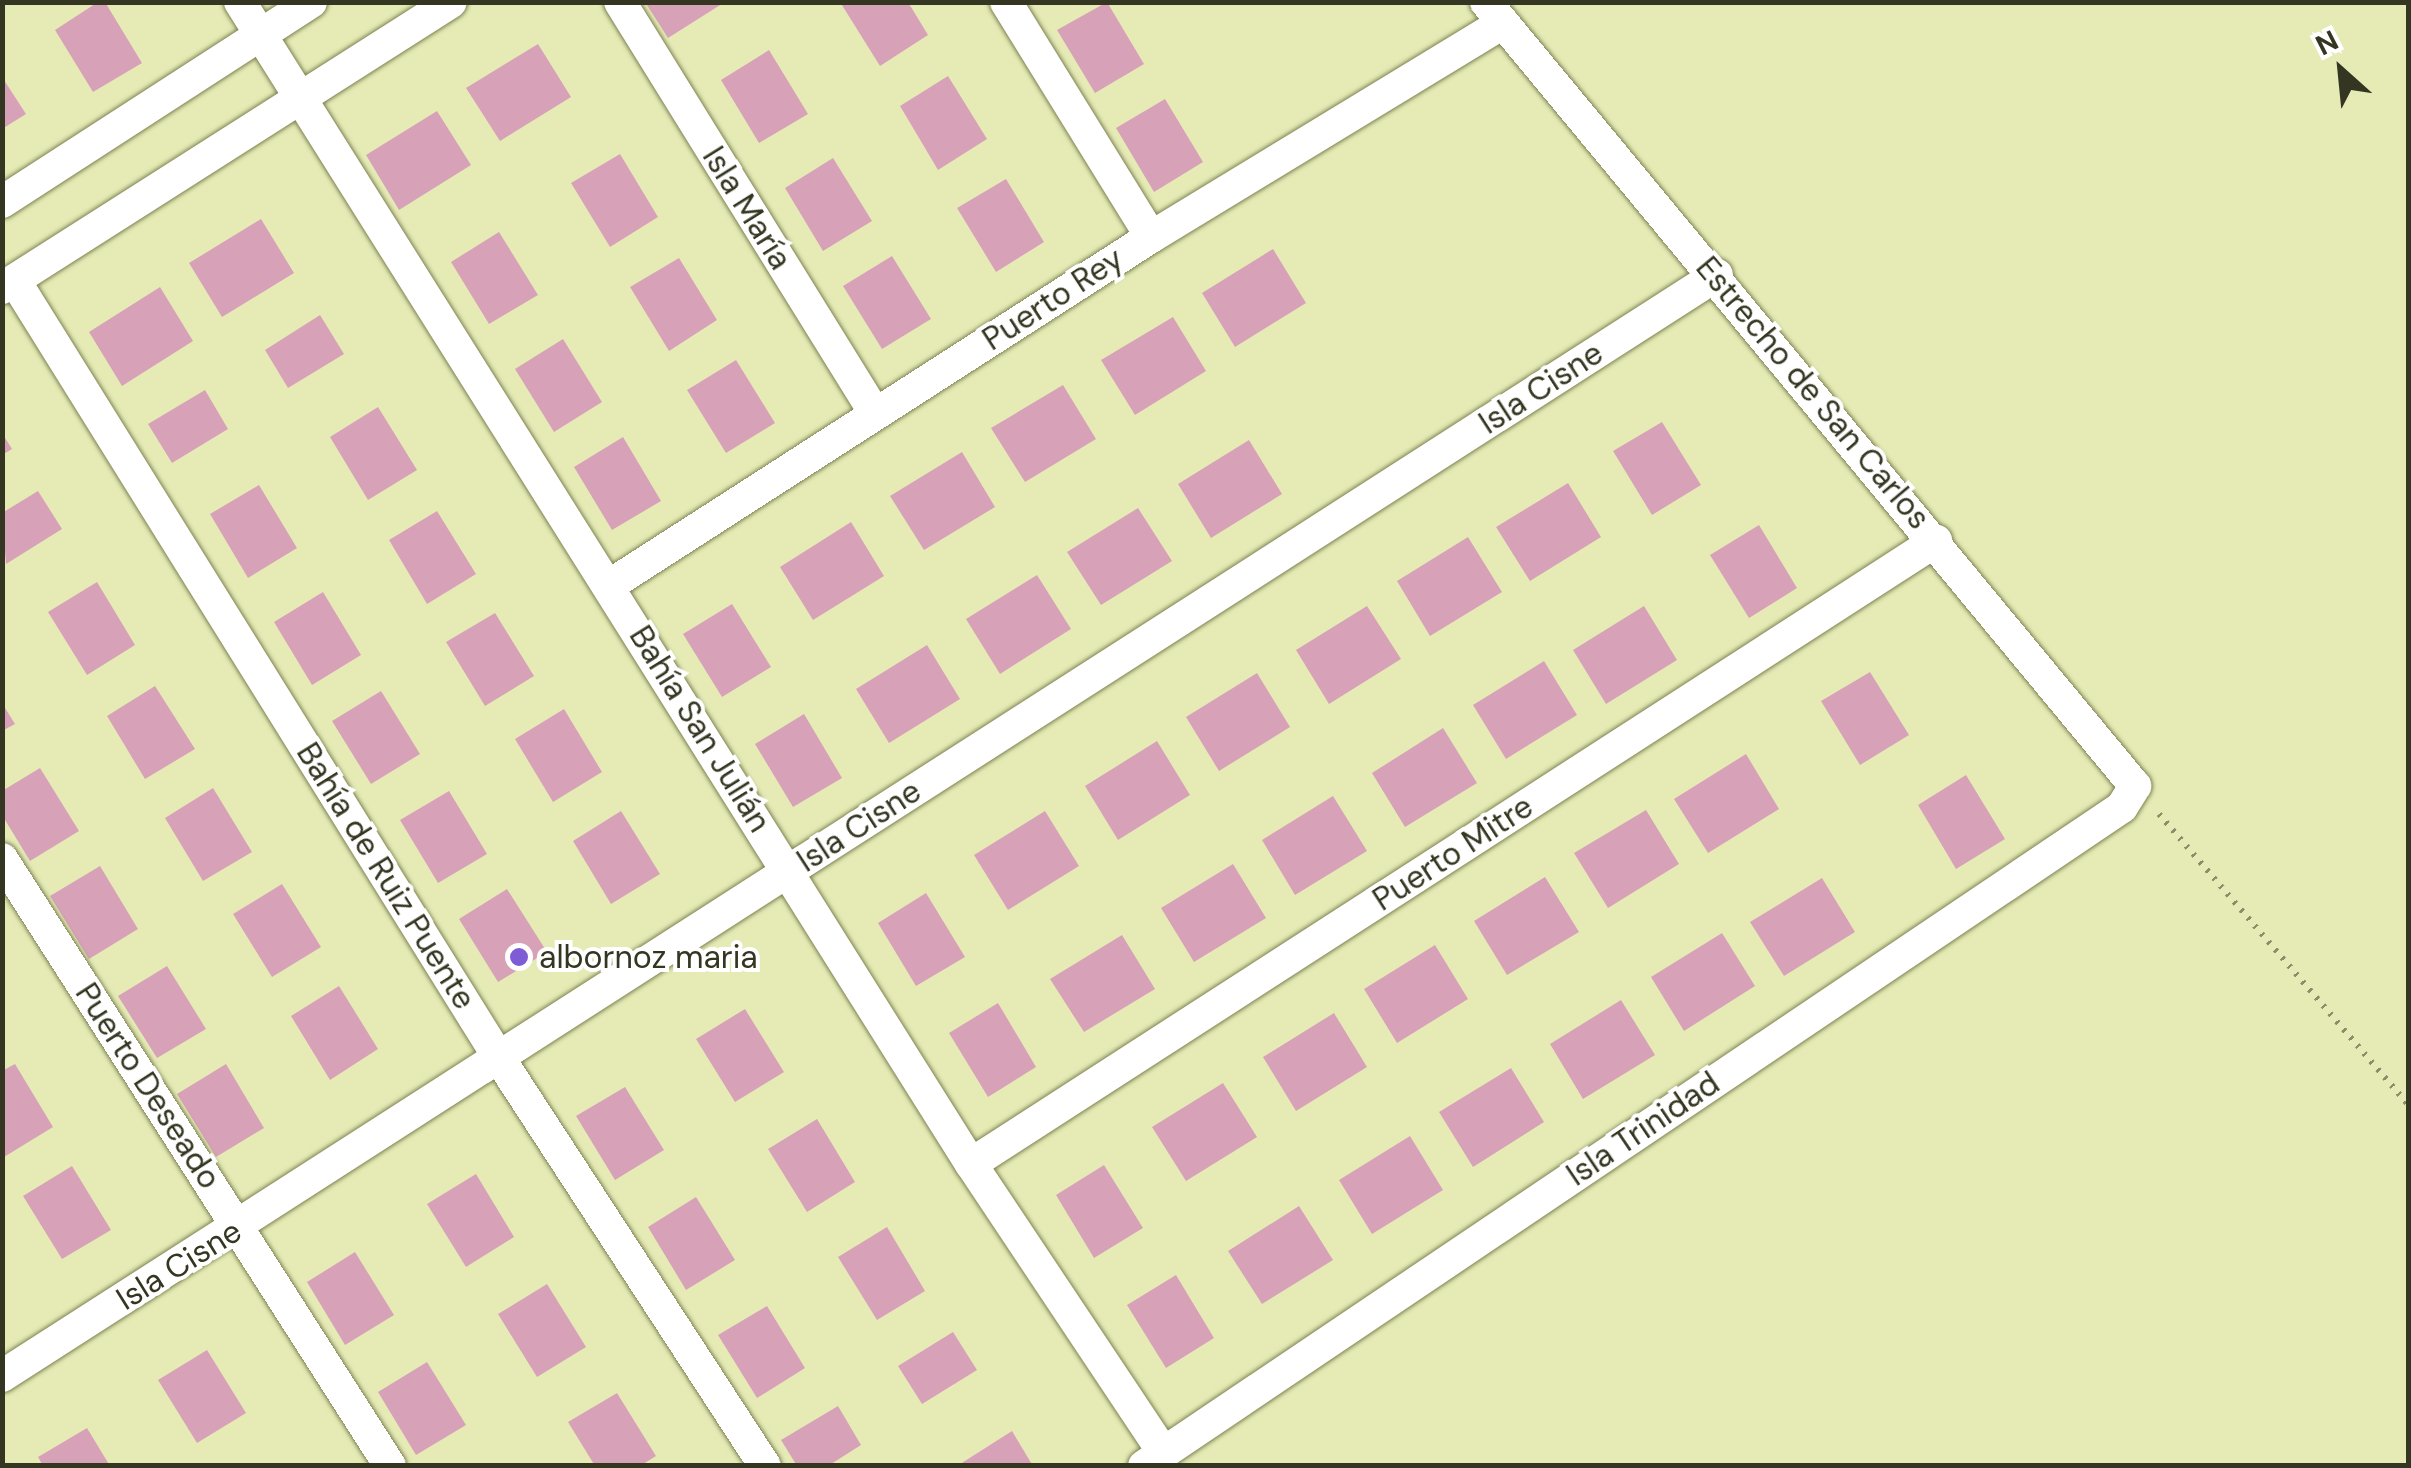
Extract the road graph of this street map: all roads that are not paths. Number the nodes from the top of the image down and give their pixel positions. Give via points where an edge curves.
1 (240, 2) edge
2 (311, 2) edge
3 (452, 2) edge
4 (620, 2) edge
5 (1006, 2) edge
6 (1494, 13) edge
7 (260, 35) junction
8 (305, 98) junction
9 (2, 202) edge
10 (1151, 237) junction
11 (1716, 275) junction
12 (9, 285) edge
13 (875, 413) junction
14 (1936, 542) junction
15 (610, 584) junction
16 (2135, 786) joint
17 (2, 859) edge
18 (788, 872) junction
19 (499, 1058) junction
20 (971, 1164) junction
21 (238, 1227) junction
22 (2, 1376) edge
23 (1154, 1459) edge
24 (390, 1466) edge
25 (764, 1466) edge

1 - 7 street, Bahía San Julián
2 - 7 street
3 - 8 street
4 - 13 street, Isla María
5 - 10 street
6 - 10 street, Puerto Rey
6 - 11 street, Estrecho de San Carlos
7 - 8 street, Bahía San Julián
7 - 9 street
8 - 12 street
8 - 15 street, Bahía San Julián
10 - 13 street, Puerto Rey
11 - 14 street, Estrecho de San Carlos
11 - 18 street, Isla Cisne
12 - 19 street, Bahía de Ruiz Puente
13 - 15 street, Puerto Rey
14 - 16 street, Estrecho de San Carlos
14 - 20 street, Puerto Mitre
15 - 18 street, Bahía San Julián
16 - 23 street, Isla Trinidad via 2122,806
17 - 21 street, Puerto Deseado
18 - 19 street, Isla Cisne
18 - 20 street, Bahía San Julián
19 - 21 street, Isla Cisne
19 - 25 street, Bahía de Ruiz Puente
20 - 23 street, Bahía San Julián
21 - 22 street, Isla Cisne
21 - 24 street, Puerto Deseado

